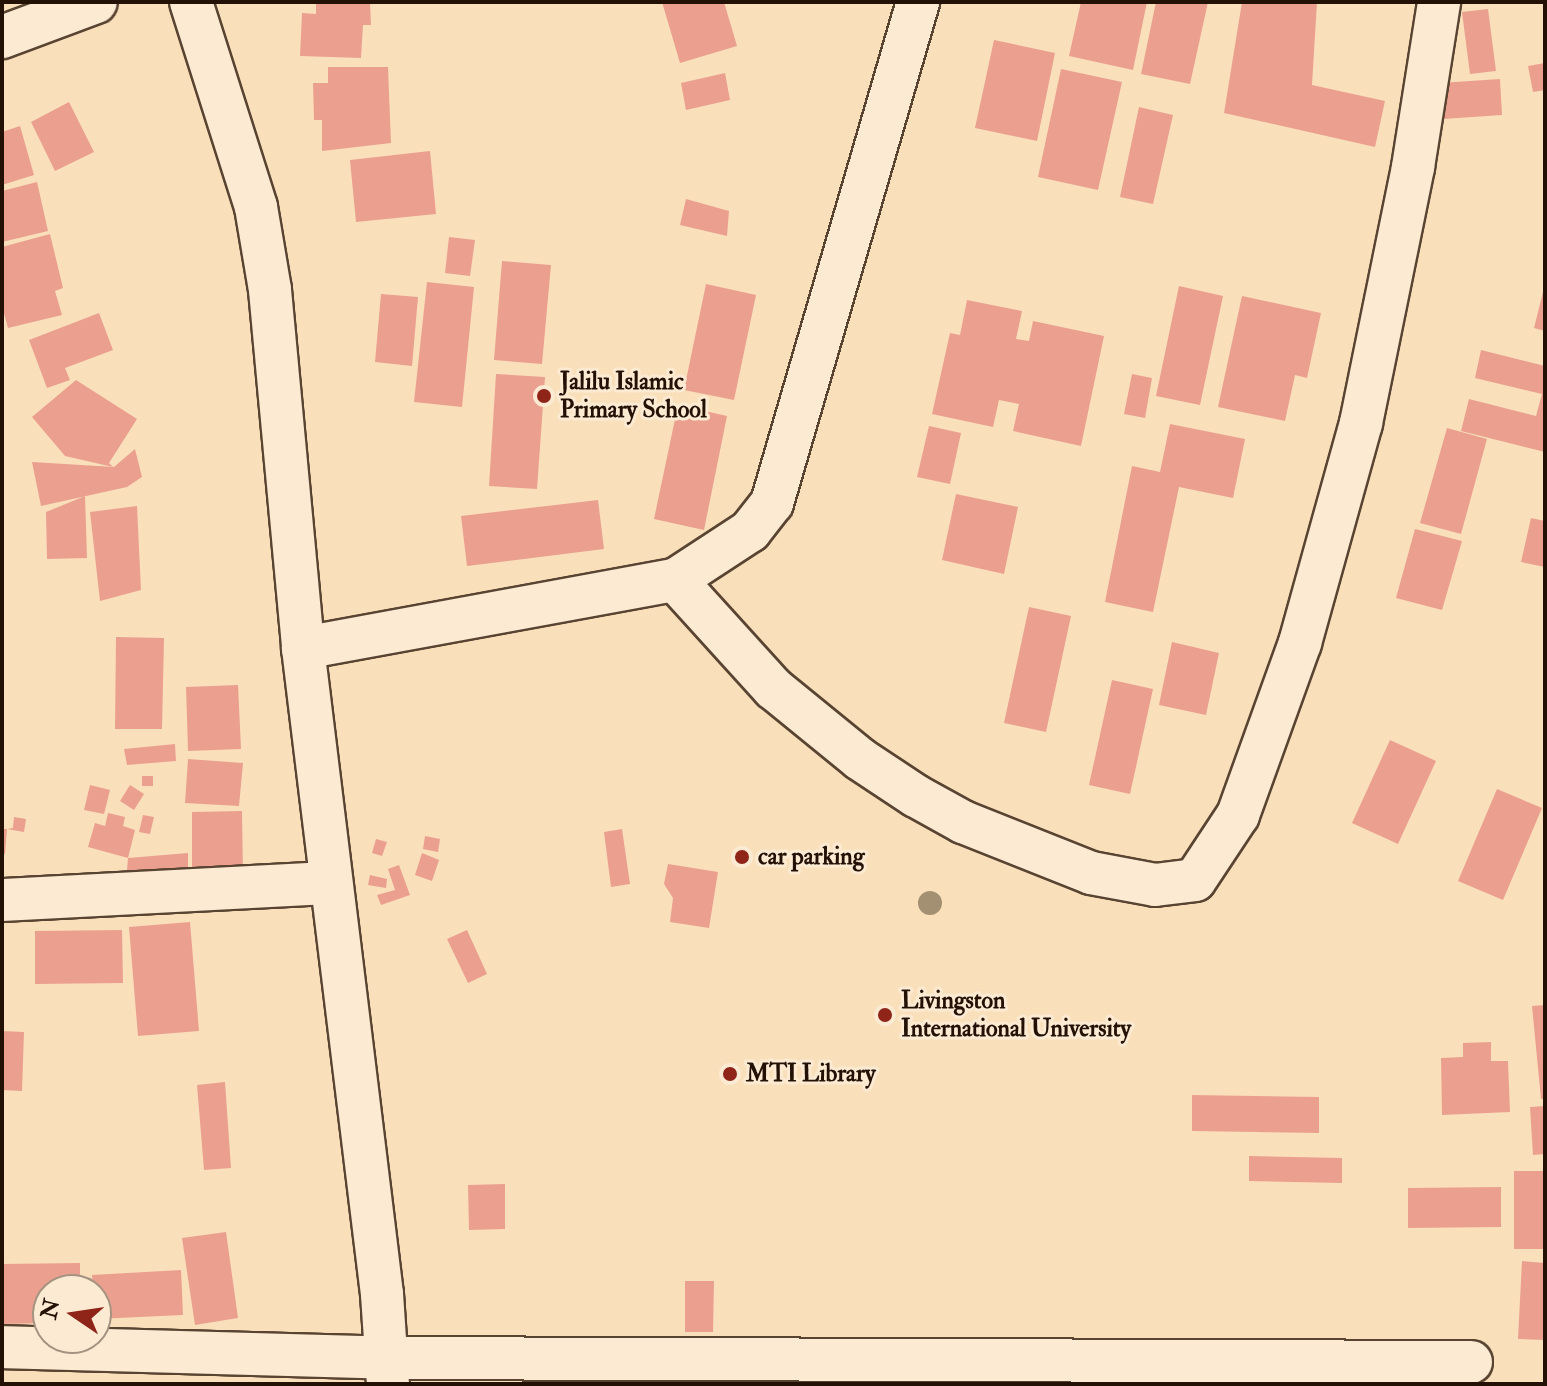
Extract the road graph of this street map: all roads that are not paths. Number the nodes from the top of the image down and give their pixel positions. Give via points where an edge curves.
1 (96, 2) edge
2 (191, 2) edge
3 (918, 2) edge
4 (1439, 2) edge
5 (2, 37) edge
6 (675, 580) junction
7 (303, 648) junction
8 (331, 883) junction
9 (2, 900) edge
10 (2, 1347) edge
11 (1471, 1362) dead end
12 (387, 1371) edge

1 - 5 street
2 - 7 street via 256,207 270,290
3 - 6 street via 772,503 750,531
4 - 6 street via 1413,167 1361,423 1305,628 1238,815 1195,880 1155,885 1091,873 963,822 916,796 860,759 773,688
6 - 7 street
7 - 8 street
8 - 9 street
8 - 12 street
10 - 12 street
11 - 12 street

